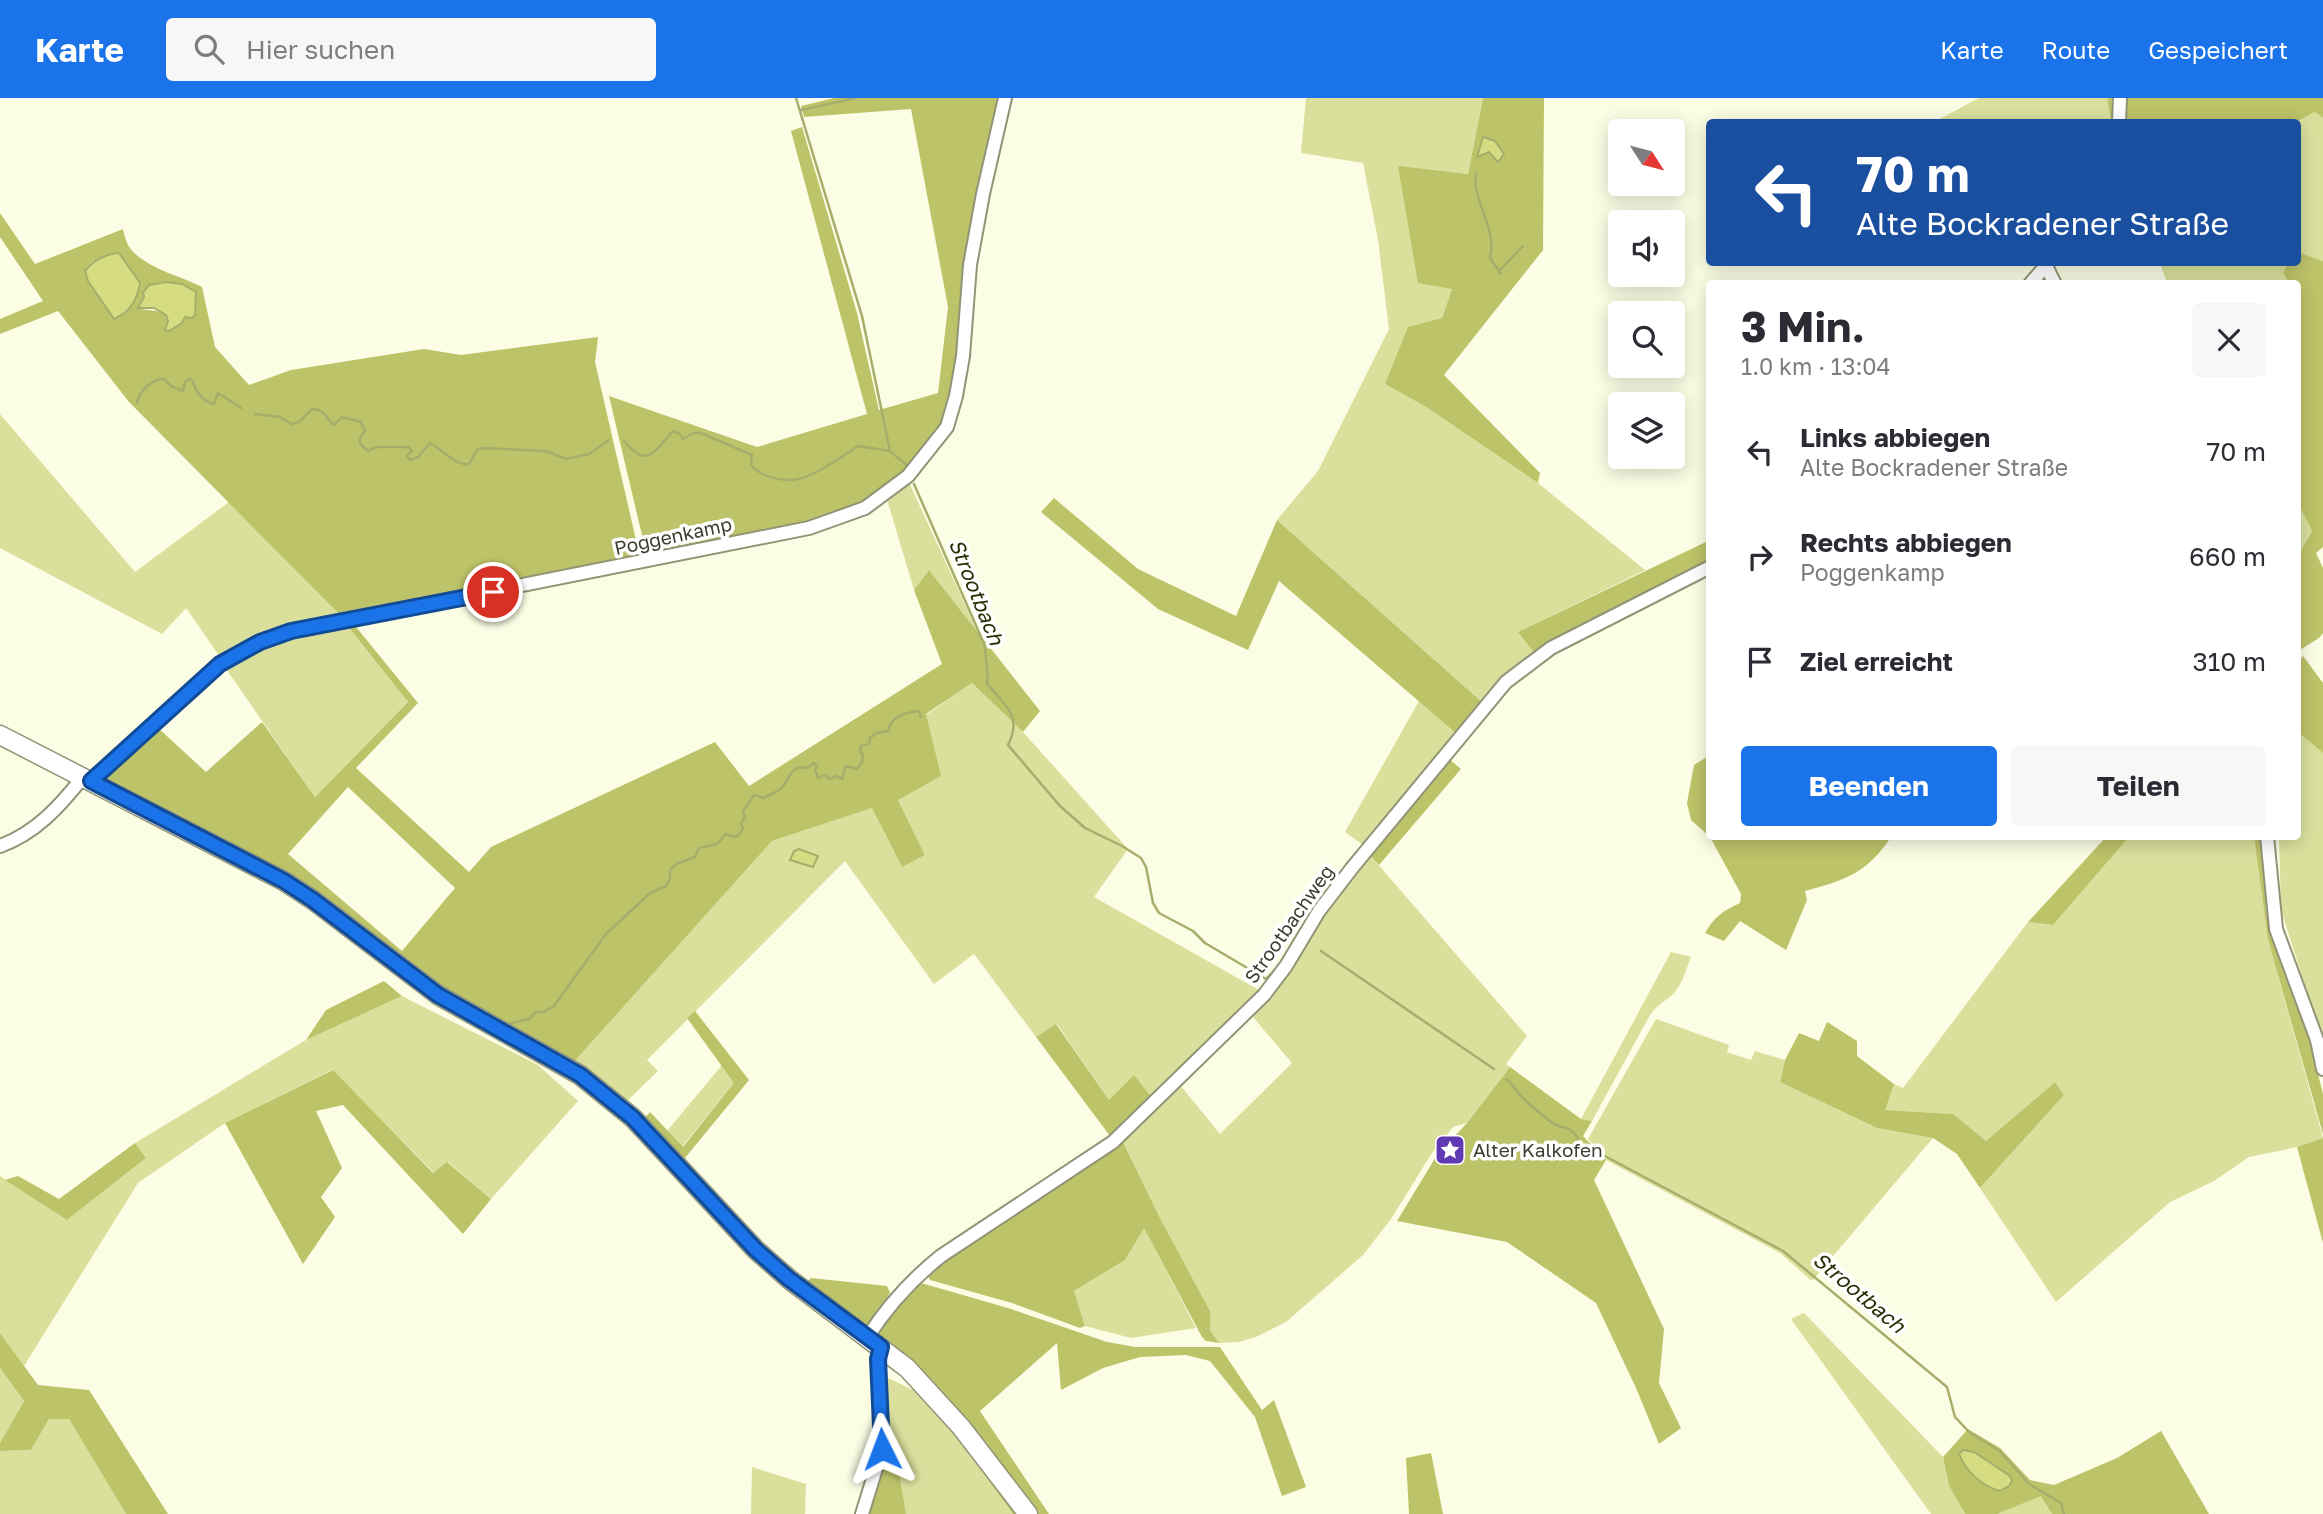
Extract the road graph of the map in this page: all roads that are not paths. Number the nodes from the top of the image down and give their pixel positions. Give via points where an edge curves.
1 (1005, 98) edge
2 (2120, 98) edge
3 (2119, 119) edge
4 (2046, 266) edge
5 (2034, 280) edge
6 (1706, 569) edge
7 (0, 735) edge
8 (87, 779) junction
9 (2267, 840) edge
10 (0, 846) edge
11 (2323, 1069) edge
12 (874, 1342) junction
13 (862, 1514) edge
14 (1028, 1514) edge

1 - 8 street, Poggenkamp via 970,265 963,356 947,427 908,476 866,508 795,531 281,635 220,664
2 - 3 street
4 - 5 street
6 - 12 street, Strootbachweg via 1551,648 1506,682 1352,868 1265,996 1113,1142 915,1278 886,1308
7 - 8 street
8 - 10 street, Poggenkamp via 47,818
8 - 12 street via 284,881 438,995 580,1075 633,1118 756,1250
9 - 11 street via 2276,929 2313,1028
12 - 13 street via 882,1449
12 - 14 street via 939,1401

